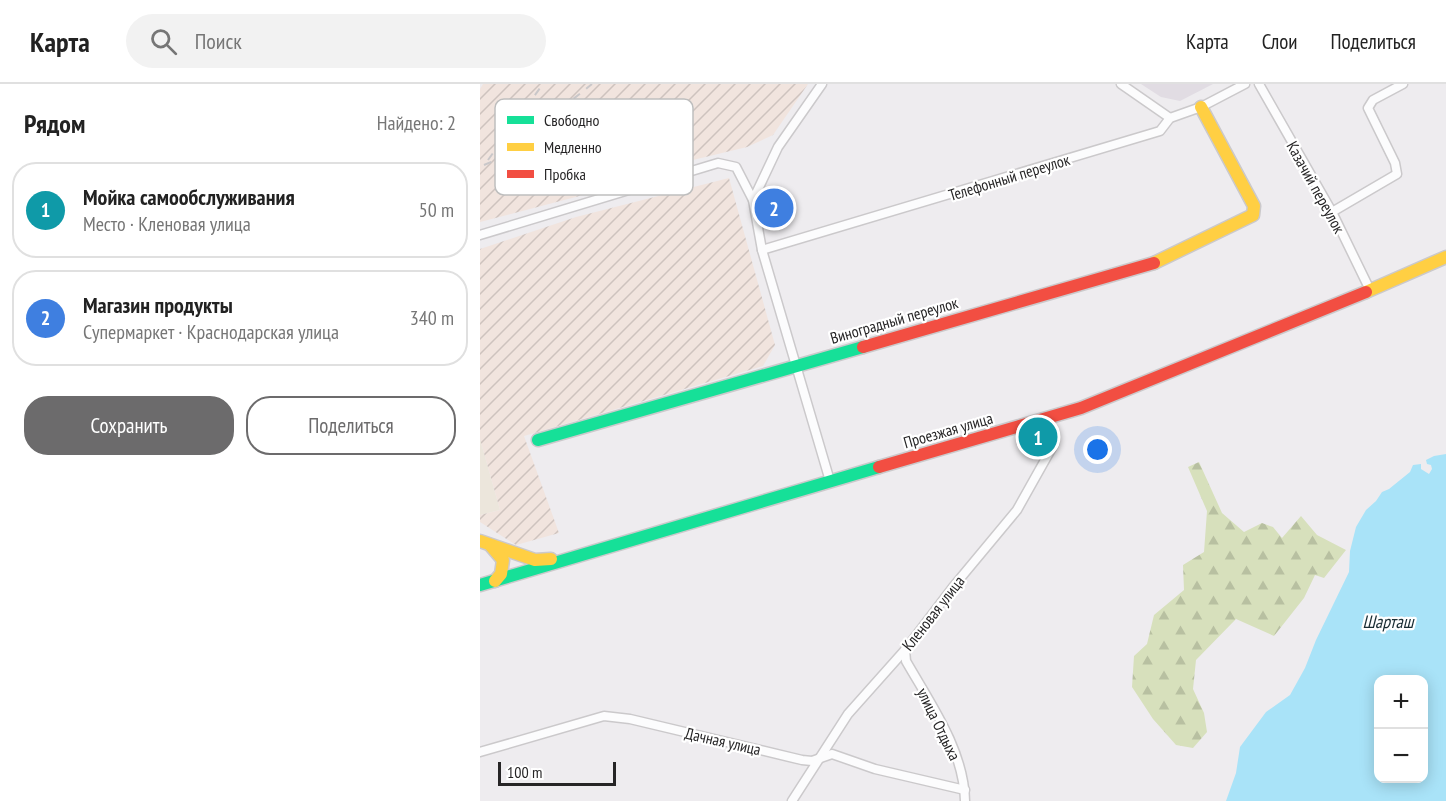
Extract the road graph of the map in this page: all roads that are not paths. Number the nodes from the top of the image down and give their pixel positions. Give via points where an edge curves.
1 (822, 84) edge
2 (1121, 84) edge
3 (1245, 84) edge
4 (1259, 84) edge
5 (1403, 84) edge
6 (1201, 107) junction
7 (1170, 118) junction
8 (693, 171) edge
9 (612, 195) edge
10 (753, 200) junction
11 (1332, 212) junction
12 (480, 235) edge
13 (762, 250) junction
14 (1446, 257) edge
15 (1370, 291) junction
16 (797, 364) junction
17 (1049, 417) junction
18 (538, 440) dead end
19 (830, 481) junction
20 (484, 542) edge
21 (574, 557) junction
22 (484, 584) edge
23 (905, 650) junction
24 (480, 752) edge
25 (822, 757) junction
26 (965, 790) junction
27 (792, 801) edge
28 (965, 801) edge

1 - 10 street via 778,147
2 - 7 street
3 - 6 street, Телефонный переулок
4 - 11 street, Казачий переулок
5 - 11 street via 1373,100 1368,108 1397,174
6 - 7 street, Телефонный переулок
6 - 16 main road, Виноградный переулок via 1254,206 1253,215 1152,264
7 - 13 street, Телефонный переулок via 1160,131
8 - 10 street via 718,163 736,167
9 - 12 street
10 - 13 street
11 - 15 street, Казачий переулок
13 - 16 street
14 - 15 main road, Проезжая улица
15 - 17 main road, Проезжая улица via 1162,377
16 - 18 main road, Виноградный переулок
16 - 19 street
17 - 19 main road, Проезжая улица
17 - 23 street, Кленовая улица via 1054,444 1017,510
19 - 21 main road, Проезжая улица
20 - 21 main road via 535,560
20 - 22 main road via 498,551 503,560 501,574
21 - 22 main road, Проезжая улица
23 - 25 street, Кленовая улица via 848,714
23 - 26 street, улица Отдыха via 906,660 940,721
24 - 25 street, Дачная улица via 604,716 802,760
25 - 26 street, Дачная улица via 832,754 875,769
25 - 27 street, Кленовая улица
26 - 28 street, улица Отдыха

